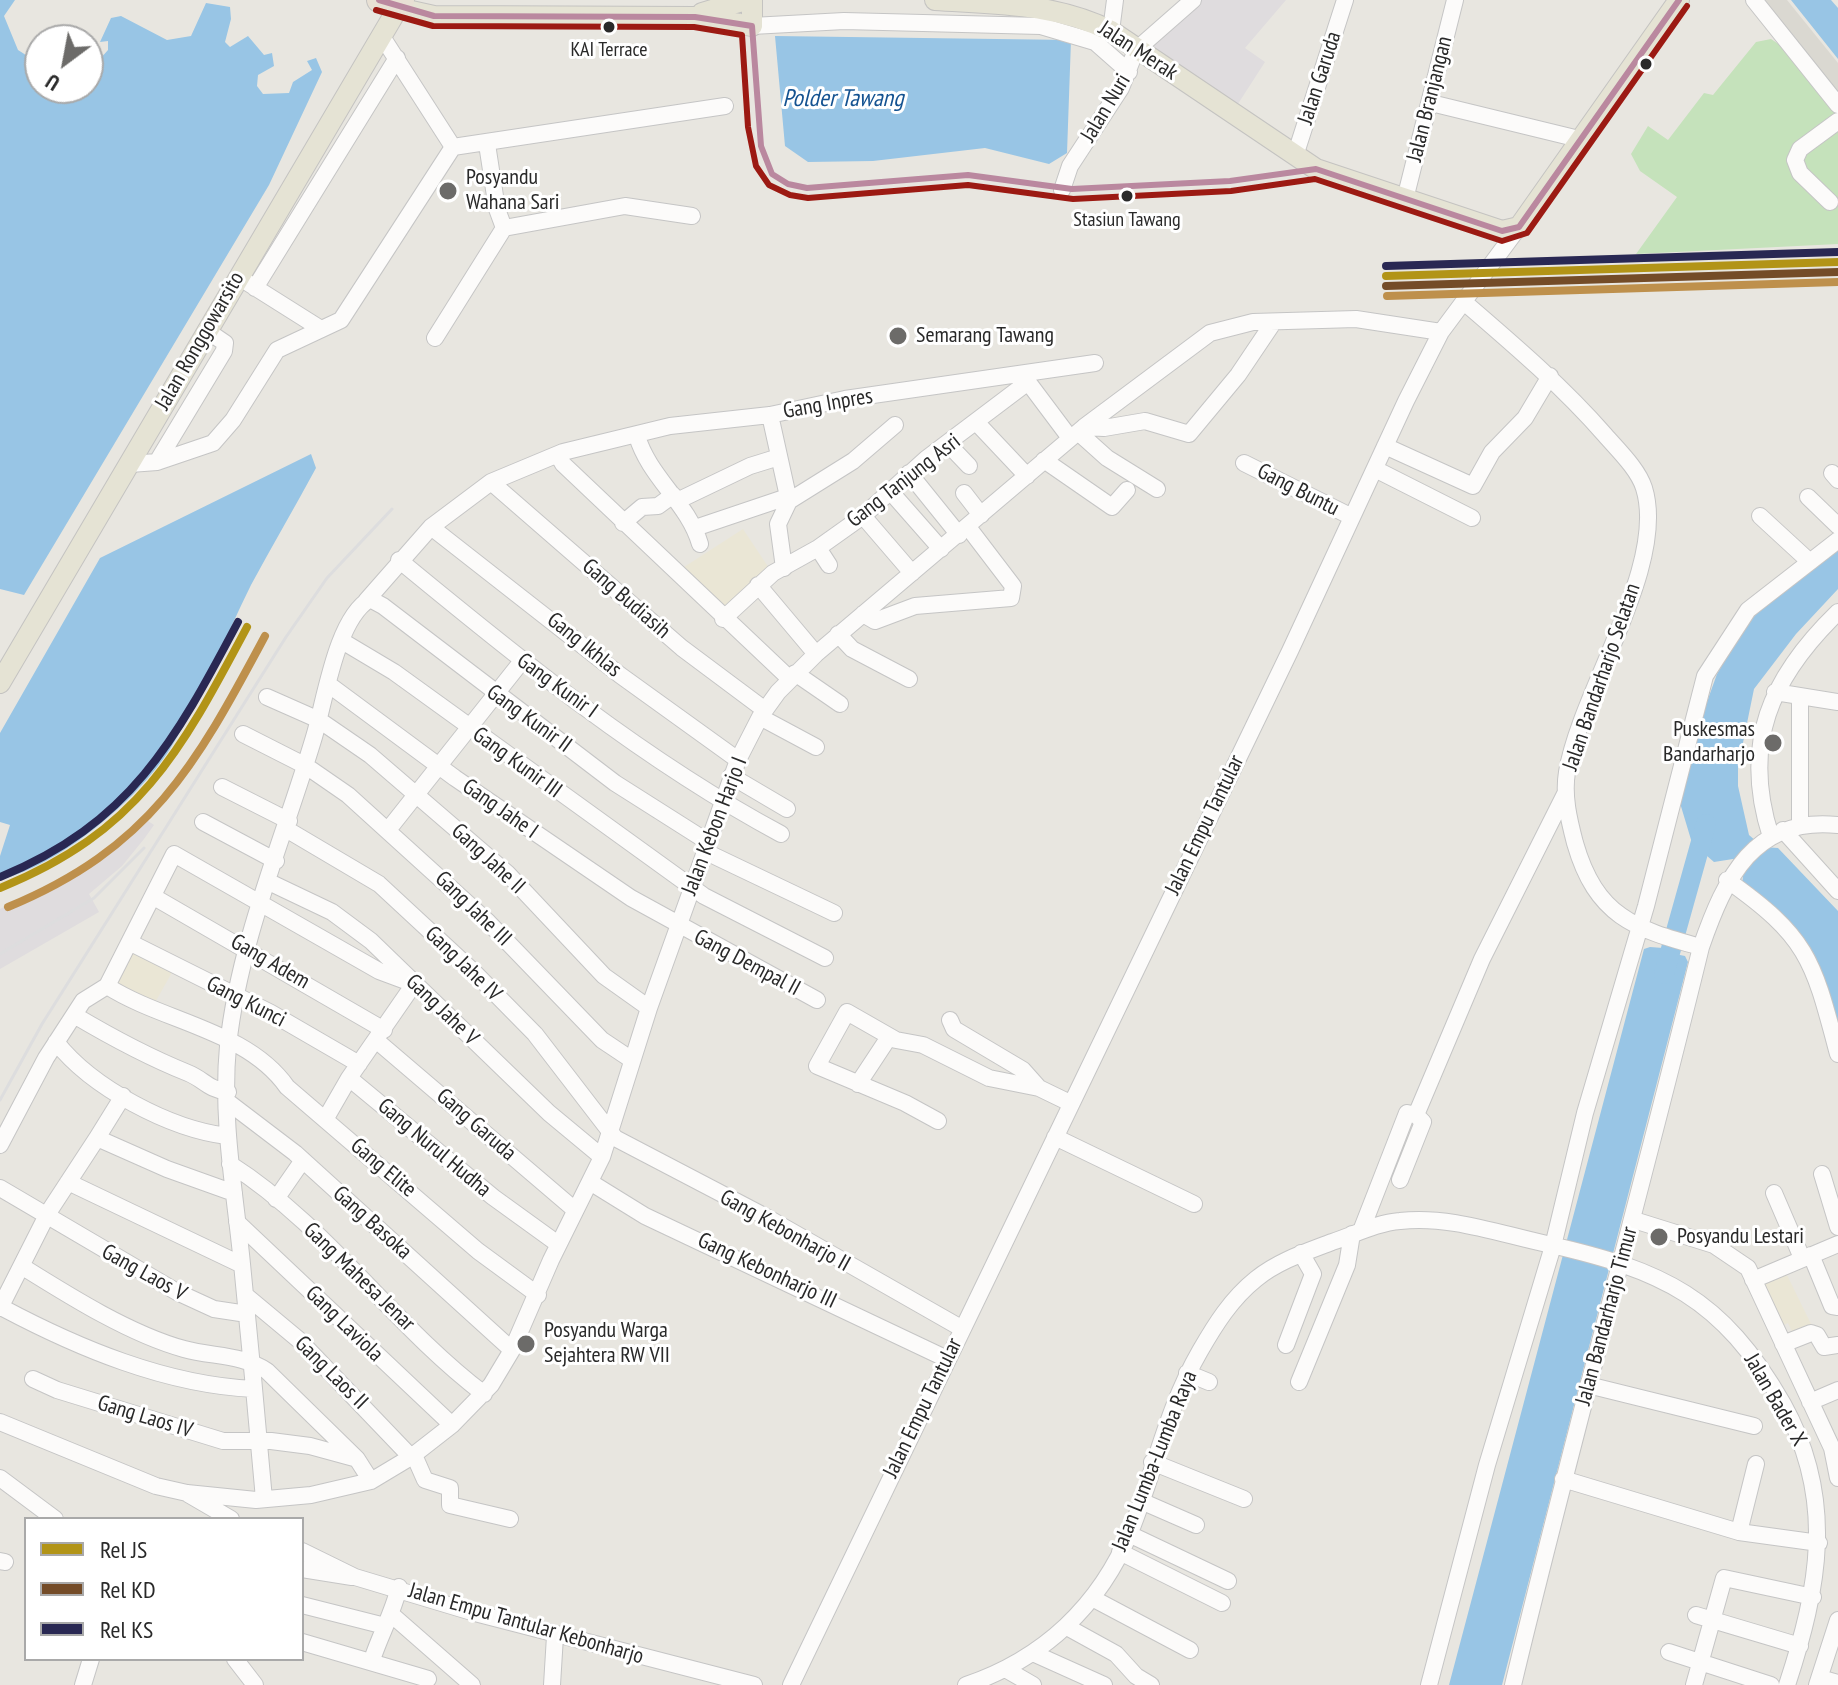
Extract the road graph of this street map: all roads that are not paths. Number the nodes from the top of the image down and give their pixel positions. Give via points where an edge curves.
1 (422, 0) edge
2 (935, 0) edge
3 (1115, 0) edge
4 (1193, 0) edge
5 (1345, 0) edge
6 (1455, 0) edge
7 (1679, 0) edge
8 (1754, 0) edge
9 (393, 3) edge
10 (751, 10) edge
11 (465, 14) junction
12 (695, 17) junction
13 (1111, 31) junction
14 (381, 35) junction
15 (1136, 50) junction
16 (397, 58) junction
17 (1129, 72) junction
18 (1431, 103) junction
19 (1838, 105) edge
20 (725, 106) dead end
21 (1838, 121) edge
22 (1583, 140) junction
23 (487, 144) junction
24 (453, 147) junction
25 (1295, 156) junction
26 (1062, 190) dead end
27 (1405, 199) junction
28 (1830, 202) dead end
29 (692, 216) dead end
30 (1519, 227) junction
31 (504, 228) junction
32 (237, 276) junction
33 (255, 288) junction
34 (1464, 302) junction
35 (1273, 323) junction
36 (321, 329) junction
37 (206, 330) junction
38 (1441, 332) junction
39 (435, 338) dead end
40 (1095, 363) dead end
41 (1550, 376) junction
42 (1027, 378) junction
43 (770, 415) junction
44 (977, 423) junction
45 (895, 425) dead end
46 (1077, 432) junction
47 (637, 436) junction
48 (948, 444) junction
49 (1385, 446) junction
50 (563, 452) junction
51 (779, 457) junction
52 (1044, 460) junction
53 (157, 462) junction
54 (1244, 463) dead end
55 (130, 464) junction
56 (969, 466) dead end
57 (1375, 469) junction
58 (909, 473) junction
59 (1027, 476) junction
60 (491, 482) junction
61 (1157, 489) dead end
62 (1127, 490) dead end
63 (890, 491) junction
64 (964, 493) dead end
65 (1808, 497) dead end
66 (675, 498) junction
67 (788, 499) junction
68 (981, 515) junction
69 (863, 516) junction
70 (1760, 516) dead end
71 (1352, 517) junction
72 (1472, 518) dead end
73 (623, 523) junction
74 (1838, 526) edge
75 (431, 527) junction
76 (963, 531) junction
77 (1838, 540) edge
78 (818, 548) junction
79 (941, 549) junction
80 (399, 560) junction
81 (1810, 562) junction
82 (829, 565) dead end
83 (784, 568) junction
84 (912, 573) junction
85 (758, 585) junction
86 (361, 606) junction
87 (1838, 612) edge
88 (863, 614) junction
89 (723, 619) junction
90 (838, 634) junction
91 (342, 641) junction
92 (816, 654) junction
93 (522, 661) junction
94 (793, 676) junction
95 (909, 679) dead end
96 (0, 683) edge
97 (328, 684) junction
98 (1775, 692) junction
99 (495, 694) junction
100 (267, 697) dead end
101 (1800, 699) junction
102 (1838, 702) edge
103 (840, 704) dead end
104 (762, 714) junction
105 (319, 720) junction
106 (468, 728) junction
107 (243, 734) dead end
108 (816, 747) dead end
109 (738, 760) junction
110 (306, 766) junction
111 (439, 766) junction
112 (731, 776) junction
113 (222, 787) dead end
114 (1566, 793) junction
115 (416, 795) junction
116 (721, 802) junction
117 (787, 809) dead end
118 (203, 822) dead end
119 (1800, 824) junction
120 (288, 825) junction
121 (1838, 825) edge
122 (388, 830) junction
123 (781, 834) dead end
124 (1773, 836) junction
125 (706, 846) junction
126 (276, 861) junction
127 (1732, 873) junction
128 (269, 882) junction
129 (691, 888) junction
130 (1838, 891) edge
131 (154, 897) junction
132 (262, 904) junction
133 (834, 913) dead end
134 (678, 926) junction
135 (1637, 927) junction
136 (131, 943) junction
137 (1693, 945) junction
138 (249, 949) junction
139 (825, 958) dead end
140 (414, 984) junction
141 (107, 986) junction
142 (236, 995) junction
143 (817, 1000) dead end
144 (649, 1008) junction
145 (74, 1015) junction
146 (950, 1020) dead end
147 (381, 1035) junction
148 (889, 1037) junction
149 (56, 1042) junction
150 (229, 1042) junction
151 (1838, 1054) edge
152 (632, 1060) junction
153 (354, 1071) junction
154 (858, 1084) junction
155 (1039, 1088) junction
156 (123, 1096) junction
157 (228, 1097) junction
158 (1070, 1103) junction
159 (1416, 1115) junction
160 (326, 1118) junction
161 (938, 1121) dead end
162 (610, 1132) junction
163 (227, 1136) junction
164 (1055, 1137) junction
165 (97, 1138) junction
166 (0, 1145) edge
167 (602, 1157) junction
168 (303, 1160) junction
169 (230, 1164) junction
170 (1822, 1174) dead end
171 (1400, 1180) dead end
172 (68, 1182) junction
173 (590, 1182) junction
174 (0, 1188) edge
175 (234, 1193) junction
176 (1774, 1193) dead end
177 (276, 1199) junction
178 (1194, 1204) dead end
179 (575, 1210) junction
180 (46, 1217) junction
181 (1634, 1220) junction
182 (237, 1222) junction
183 (1838, 1227) edge
184 (1357, 1233) junction
185 (558, 1244) junction
186 (1838, 1244) edge
187 (1558, 1246) junction
188 (1301, 1253) junction
189 (1806, 1256) junction
190 (1618, 1262) junction
191 (242, 1265) junction
192 (23, 1267) junction
193 (1753, 1280) junction
194 (245, 1295) junction
195 (538, 1295) junction
196 (1838, 1307) edge
197 (0, 1308) edge
198 (247, 1314) junction
199 (961, 1328) junction
200 (1783, 1344) junction
201 (1286, 1345) dead end
202 (1838, 1345) edge
203 (512, 1350) junction
204 (947, 1359) junction
205 (251, 1361) junction
206 (1187, 1373) junction
207 (33, 1379) dead end
208 (1209, 1382) dead end
209 (1299, 1382) dead end
210 (1588, 1385) junction
211 (254, 1389) junction
212 (1838, 1390) edge
213 (484, 1394) junction
214 (1810, 1402) junction
215 (0, 1422) edge
216 (452, 1425) junction
217 (1754, 1426) dead end
218 (259, 1441) junction
219 (1834, 1455) junction
220 (412, 1456) junction
221 (357, 1459) junction
222 (1807, 1460) junction
223 (1152, 1462) junction
224 (1756, 1464) dead end
225 (1838, 1478) edge
226 (0, 1479) edge
227 (1563, 1479) junction
228 (371, 1481) junction
229 (187, 1493) junction
230 (264, 1499) junction
231 (1244, 1499) dead end
232 (1141, 1501) junction
233 (52, 1517) edge
234 (228, 1517) edge
235 (510, 1519) dead end
236 (1196, 1525) dead end
237 (1739, 1532) junction
238 (1129, 1534) junction
239 (1819, 1543) junction
240 (304, 1552) edge
241 (1120, 1552) junction
242 (304, 1570) edge
243 (355, 1577) junction
244 (1228, 1581) dead end
245 (399, 1587) junction
246 (1813, 1597) junction
247 (1092, 1598) junction
248 (1222, 1603) dead end
249 (304, 1605) edge
250 (1703, 1618) junction
251 (388, 1620) junction
252 (1838, 1620) edge
253 (1067, 1627) junction
254 (555, 1636) junction
255 (304, 1643) edge
256 (1800, 1646) junction
257 (1190, 1650) dead end
258 (1669, 1652) dead end
259 (1035, 1654) junction
260 (372, 1660) junction
261 (90, 1661) edge
262 (237, 1661) edge
263 (1698, 1662) junction
264 (1007, 1670) junction
265 (428, 1679) dead end
266 (1818, 1681) edge
267 (1838, 1683) edge
268 (83, 1685) edge
269 (255, 1685) edge
270 (472, 1685) edge
271 (552, 1685) edge
272 (754, 1685) edge
273 (791, 1685) edge
274 (966, 1685) edge
275 (1033, 1685) edge
276 (1104, 1685) edge
277 (1151, 1685) edge
278 (1429, 1685) edge
279 (1513, 1685) edge
280 (1694, 1685) edge
281 (1771, 1685) edge
282 (1787, 1685) edge

1 - 11 main road
2 - 13 main road, Jalan Merak via 1049,7
3 - 13 street
4 - 15 street, Jalan Nuri
5 - 25 street, Jalan Garuda
6 - 18 street, Jalan Branjangan
7 - 22 main road, Jalan Empu Tantular
8 - 19 street
9 - 11 main road via 434,16
9 - 14 main road, Jalan Ronggowarsito
10 - 12 main road
10 - 12 main road via 721,9
10 - 17 street via 775,22 1041,26 1095,42
11 - 12 main road
13 - 15 main road, Jalan Merak
14 - 16 street
14 - 32 main road, Jalan Ronggowarsito
15 - 17 street, Jalan Nuri
15 - 25 main road, Jalan Merak
16 - 24 street
16 - 33 street
17 - 26 street, Jalan Nuri via 1070,166
18 - 22 street
18 - 27 street, Jalan Branjangan
20 - 23 street
21 - 28 street via 1800,149 1795,160 1800,173
22 - 30 main road, Jalan Empu Tantular
23 - 24 street
23 - 31 street
24 - 36 street via 351,308 341,320
25 - 27 main road, Jalan Merak via 1316,169
27 - 30 main road, Jalan Merak via 1488,228
29 - 31 street via 625,206
30 - 34 street, Jalan Empu Tantular
31 - 39 street
32 - 33 street
32 - 37 main road, Jalan Ronggowarsito
33 - 36 street
34 - 38 street, Jalan Empu Tantular
34 - 41 street, Jalan Bandarharjo Selatan
35 - 38 street, Jalan Kebon Harjo I via 1356,319
35 - 46 street, Jalan Kebon Harjo I via 1244,323 1210,333
35 - 46 street via 1187,435 1145,421
36 - 53 street via 277,350 220,437
37 - 53 street via 225,343 224,351
37 - 55 main road, Jalan Ronggowarsito
38 - 49 street, Jalan Empu Tantular
40 - 42 street, Gang Inpres
41 - 49 street via 1473,486
41 - 114 street, Jalan Bandarharjo Selatan via 1634,471 1649,506 1637,574 1574,747
42 - 43 street, Gang Inpres via 845,399
42 - 44 street, Gang Tanjung Asri
42 - 46 street
43 - 47 street, Gang Inpres via 670,426
43 - 51 street
44 - 48 street, Gang Tanjung Asri
44 - 59 street
45 - 67 street via 853,461
46 - 52 street, Jalan Kebon Harjo I
46 - 61 street
47 - 50 street, Gang Inpres
47 - 66 street
48 - 56 street
48 - 58 street, Gang Tanjung Asri
49 - 57 street, Jalan Empu Tantular
50 - 60 street, Gang Inpres
50 - 73 street via 560,460
51 - 66 street
51 - 67 street
52 - 59 street, Jalan Kebon Harjo I
52 - 62 street via 1112,507
53 - 55 street
54 - 71 street, Gang Buntu
55 - 96 main road, Jalan Ronggowarsito
57 - 71 street, Jalan Empu Tantular
57 - 72 street
58 - 63 street, Gang Tanjung Asri
58 - 76 street
59 - 68 street, Jalan Kebon Harjo I
60 - 75 street, Gang Inpres
60 - 104 street, Gang Budiasih
63 - 69 street, Gang Tanjung Asri
63 - 79 street
64 - 68 street
65 - 74 street
66 - 67 street via 698,536
66 - 73 street via 642,507
67 - 83 street via 778,524
68 - 76 street, Jalan Kebon Harjo I
69 - 78 street, Gang Tanjung Asri
69 - 84 street
70 - 81 street
71 - 158 street, Jalan Empu Tantular
73 - 89 street
75 - 80 street, Gang Inpres
75 - 109 street, Gang Ikhlas
76 - 79 street, Jalan Kebon Harjo I
76 - 88 street via 1013,586 1011,598 915,606 875,621
77 - 81 street
78 - 82 street
78 - 83 street, Gang Tanjung Asri
79 - 84 street, Jalan Kebon Harjo I
80 - 86 street, Gang Inpres
80 - 93 street, Gang Kunir I
81 - 135 street via 1748,610 1707,670
83 - 85 street, Gang Tanjung Asri
84 - 88 street, Jalan Kebon Harjo I
85 - 89 street, Gang Tanjung Asri
85 - 92 street
86 - 91 street, Gang Inpres
86 - 99 street, Gang Kunir II via 372,599 383,606
87 - 98 street
88 - 90 street, Jalan Kebon Harjo I
89 - 94 street
90 - 92 street, Jalan Kebon Harjo I
90 - 95 street via 852,649
91 - 97 street, Gang Inpres
91 - 106 street, Gang Kunir III via 394,672
92 - 94 street, Jalan Kebon Harjo I
93 - 99 street
93 - 116 street, Gang Kunir I
94 - 103 street
94 - 104 street, Jalan Kebon Harjo I
97 - 105 street, Gang Inpres
97 - 111 street, Gang Jahe I
98 - 101 street
98 - 124 street via 1764,717 1758,771 1758,789
99 - 106 street
99 - 125 street, Gang Kunir II
100 - 105 street, Gang Jahe II
101 - 102 street
101 - 119 street
104 - 108 street, Gang Budiasih
104 - 109 street, Jalan Kebon Harjo I
105 - 110 street, Gang Inpres
105 - 115 street, Gang Jahe II
106 - 111 street
106 - 129 street, Gang Kunir III
107 - 110 street, Gang Jahe III
109 - 112 street, Jalan Kebon Harjo I
110 - 120 street, Gang Inpres
110 - 122 street, Gang Jahe III
111 - 115 street
111 - 134 street, Gang Jahe I via 563,854
112 - 116 street, Jalan Kebon Harjo I
112 - 117 street
113 - 120 street, Gang Jahe IV
114 - 135 street, Jalan Bandarharjo Selatan via 1579,859 1593,886 1609,909
114 - 159 street via 1482,959
115 - 122 street
115 - 144 street, Gang Jahe II via 507,873 604,976
116 - 123 street, Gang Kunir I
116 - 125 street, Jalan Kebon Harjo I
118 - 126 street
119 - 121 street
119 - 124 street
120 - 126 street, Gang Inpres
120 - 162 street, Gang Jahe IV via 371,878 407,909 535,1034
122 - 152 street, Gang Jahe III via 602,1040
124 - 127 street
124 - 130 street
125 - 129 street, Jalan Kebon Harjo I
125 - 133 street, Gang Kunir II
126 - 128 street, Gang Inpres
127 - 137 street
127 - 151 street via 1784,924 1810,960
128 - 132 street, Gang Inpres
128 - 140 street, Gang Jahe V via 332,912 383,951
129 - 134 street, Jalan Kebon Harjo I
129 - 139 street, Gang Kunir III
131 - 132 street via 174,854
131 - 136 street
131 - 138 street, Gang Adem
132 - 138 street, Gang Inpres
132 - 140 street via 379,971
134 - 143 street, Gang Dempal II
134 - 144 street, Jalan Kebon Harjo I
135 - 137 street, Jalan Bandarharjo Selatan
135 - 187 street via 1585,1113
136 - 141 street
136 - 142 street, Gang Kunci
137 - 181 street, Jalan Bandarharjo Timur
138 - 142 street, Gang Inpres
138 - 147 street, Gang Adem
140 - 147 street
140 - 167 street, Gang Jahe V
141 - 145 street via 83,1001
141 - 150 street, Gang Elite
142 - 150 street, Gang Inpres
142 - 153 street, Gang Kunci
144 - 152 street, Jalan Kebon Harjo I
145 - 149 street
145 - 157 street, Gang Basoka
146 - 155 street via 951,1028 1023,1070
147 - 153 street
147 - 179 street, Gang Garuda
148 - 154 street
148 - 154 street via 847,1012 816,1064
148 - 155 street via 923,1045 989,1078
149 - 156 street via 71,1060
149 - 166 street
150 - 157 street, Gang Inpres
150 - 160 street, Gang Elite via 271,1068
152 - 162 street, Jalan Kebon Harjo I
153 - 160 street
153 - 185 street, Gang Nurul Hudha via 493,1197
154 - 161 street
155 - 158 street
156 - 163 street via 204,1133
156 - 165 street
157 - 163 street, Gang Inpres
157 - 168 street, Gang Basoka
158 - 164 street, Jalan Empu Tantular
159 - 171 street via 1423,1122
159 - 184 street via 1407,1113
160 - 195 street, Gang Elite via 478,1251
162 - 167 street, Jalan Kebon Harjo I
162 - 199 street, Gang Kebonharjo II
163 - 169 street, Gang Inpres
164 - 178 street
164 - 199 street, Jalan Empu Tantular
165 - 172 street
165 - 175 street
167 - 173 street, Jalan Kebon Harjo I
168 - 177 street
168 - 203 street, Gang Basoka
169 - 175 street, Gang Inpres
169 - 177 street, Gang Mahesa Jenar
170 - 183 street
172 - 180 street
172 - 191 street
173 - 179 street, Jalan Kebon Harjo I
173 - 204 street, Gang Kebonharjo III via 645,1216
174 - 180 street, Gang Laos V
175 - 182 street, Gang Inpres
176 - 189 street
177 - 213 street, Gang Mahesa Jenar
179 - 185 street, Jalan Kebon Harjo I
180 - 192 street
180 - 198 street, Gang Laos V via 177,1292 214,1309
181 - 190 street, Jalan Bandarharjo Timur
181 - 193 street via 1714,1245 1743,1262
182 - 191 street, Gang Inpres
182 - 216 street, Gang Laviola
184 - 187 street, Jalan Lumba-Lumba Raya via 1399,1221 1437,1221
184 - 188 street, Jalan Lumba-Lumba Raya
184 - 209 street
185 - 195 street, Jalan Kebon Harjo I
186 - 189 street
187 - 190 street, Jalan Lumba-Lumba Raya
187 - 278 street via 1487,1465
188 - 201 street via 1313,1274
188 - 206 street, Jalan Lumba-Lumba Raya via 1257,1278 1233,1300
189 - 193 street
189 - 196 street via 1832,1306
190 - 210 street, Jalan Bandarharjo Timur
190 - 222 street, Jalan Bader X via 1695,1297 1722,1320 1767,1376
191 - 194 street, Gang Inpres
192 - 197 street
192 - 205 street via 144,1335 186,1350
193 - 200 street
194 - 198 street, Gang Inpres
194 - 220 street, Gang Laos II via 299,1340
195 - 203 street, Jalan Kebon Harjo I
197 - 211 street via 96,1351 172,1376
198 - 205 street, Gang Inpres
199 - 204 street, Jalan Empu Tantular
200 - 202 street via 1811,1333 1824,1347
200 - 214 street
203 - 213 street, Jalan Kebon Harjo I
204 - 273 street, Jalan Empu Tantular
205 - 211 street, Gang Inpres
205 - 221 street
206 - 208 street
206 - 223 street, Jalan Lumba-Lumba Raya
207 - 218 street, Gang Laos IV via 223,1441
210 - 217 street
210 - 227 street, Jalan Bandarharjo Timur
211 - 218 street, Gang Inpres
212 - 214 street
213 - 216 street, Jalan Kebon Harjo I
214 - 219 street
215 - 229 street via 123,1474
216 - 220 street, Jalan Kebon Harjo I
218 - 221 street, Gang Laos IV via 323,1448
218 - 230 street, Gang Inpres
219 - 222 street, Jalan Bader X
219 - 225 street
220 - 228 street, Jalan Kebon Harjo I
220 - 235 street, Gang Laos II via 425,1480 450,1488 450,1505
221 - 228 street
222 - 239 street, Jalan Bader X
223 - 231 street
223 - 232 street, Jalan Lumba-Lumba Raya
224 - 237 street
226 - 233 street
227 - 237 street
227 - 279 street, Jalan Bandarharjo Timur
228 - 230 street, Jalan Kebon Harjo I
229 - 230 street, Jalan Kebon Harjo I
229 - 234 street
232 - 236 street
232 - 238 street, Jalan Lumba-Lumba Raya
237 - 239 street
238 - 241 street, Jalan Lumba-Lumba Raya
238 - 244 street
239 - 246 street, Jalan Bader X
240 - 243 street, Jalan Empu Tantular Kebonharjo
241 - 247 street, Jalan Lumba-Lumba Raya
241 - 248 street
242 - 243 street
243 - 245 street, Jalan Empu Tantular Kebonharjo
245 - 251 street
245 - 254 street, Jalan Empu Tantular Kebonharjo
246 - 250 street via 1726,1577
246 - 256 street, Jalan Bader X
247 - 253 street, Jalan Lumba-Lumba Raya
247 - 257 street
249 - 251 street
250 - 256 street
250 - 263 street
251 - 260 street
251 - 270 street
252 - 266 street
253 - 259 street, Jalan Lumba-Lumba Raya
253 - 277 street via 1116,1654
254 - 271 street
254 - 272 street, Jalan Empu Tantular Kebonharjo
255 - 260 street
256 - 282 street, Jalan Bader X
258 - 263 street
259 - 264 street, Jalan Lumba-Lumba Raya
259 - 276 street
260 - 265 street
261 - 268 street
262 - 269 street
263 - 280 street
263 - 281 street
264 - 274 street, Jalan Lumba-Lumba Raya
264 - 275 street
266 - 267 street

